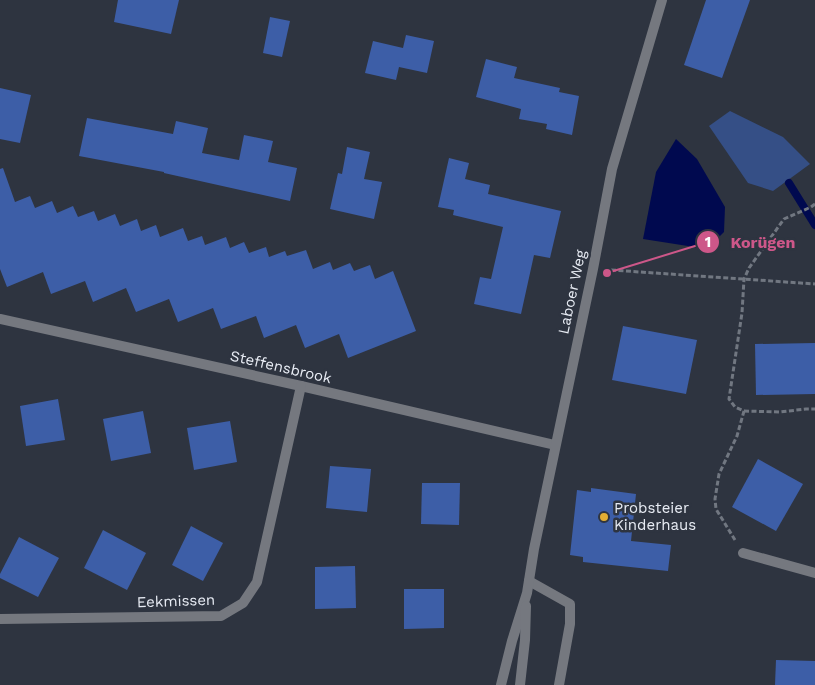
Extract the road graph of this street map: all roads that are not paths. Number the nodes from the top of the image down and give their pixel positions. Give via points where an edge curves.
1 (662, 0) edge
2 (0, 319) edge
3 (301, 386) junction
4 (555, 445) junction
5 (743, 553) road end
6 (815, 574) edge
7 (529, 581) junction
8 (526, 593) junction
9 (0, 619) edge
10 (501, 685) edge
11 (520, 685) edge
12 (559, 685) edge

1 - 4 street, Laboer Weg via 612,169
2 - 3 street, Steffensbrook
3 - 4 street, Steffensbrook
3 - 9 street, Eekmissen via 257,582 243,604 221,616
4 - 7 street, Laboer Weg
5 - 6 street
7 - 8 street, Laboer Weg
7 - 12 street via 570,604 570,624
8 - 10 street, Laboer Weg
8 - 11 street, Laboer Weg

